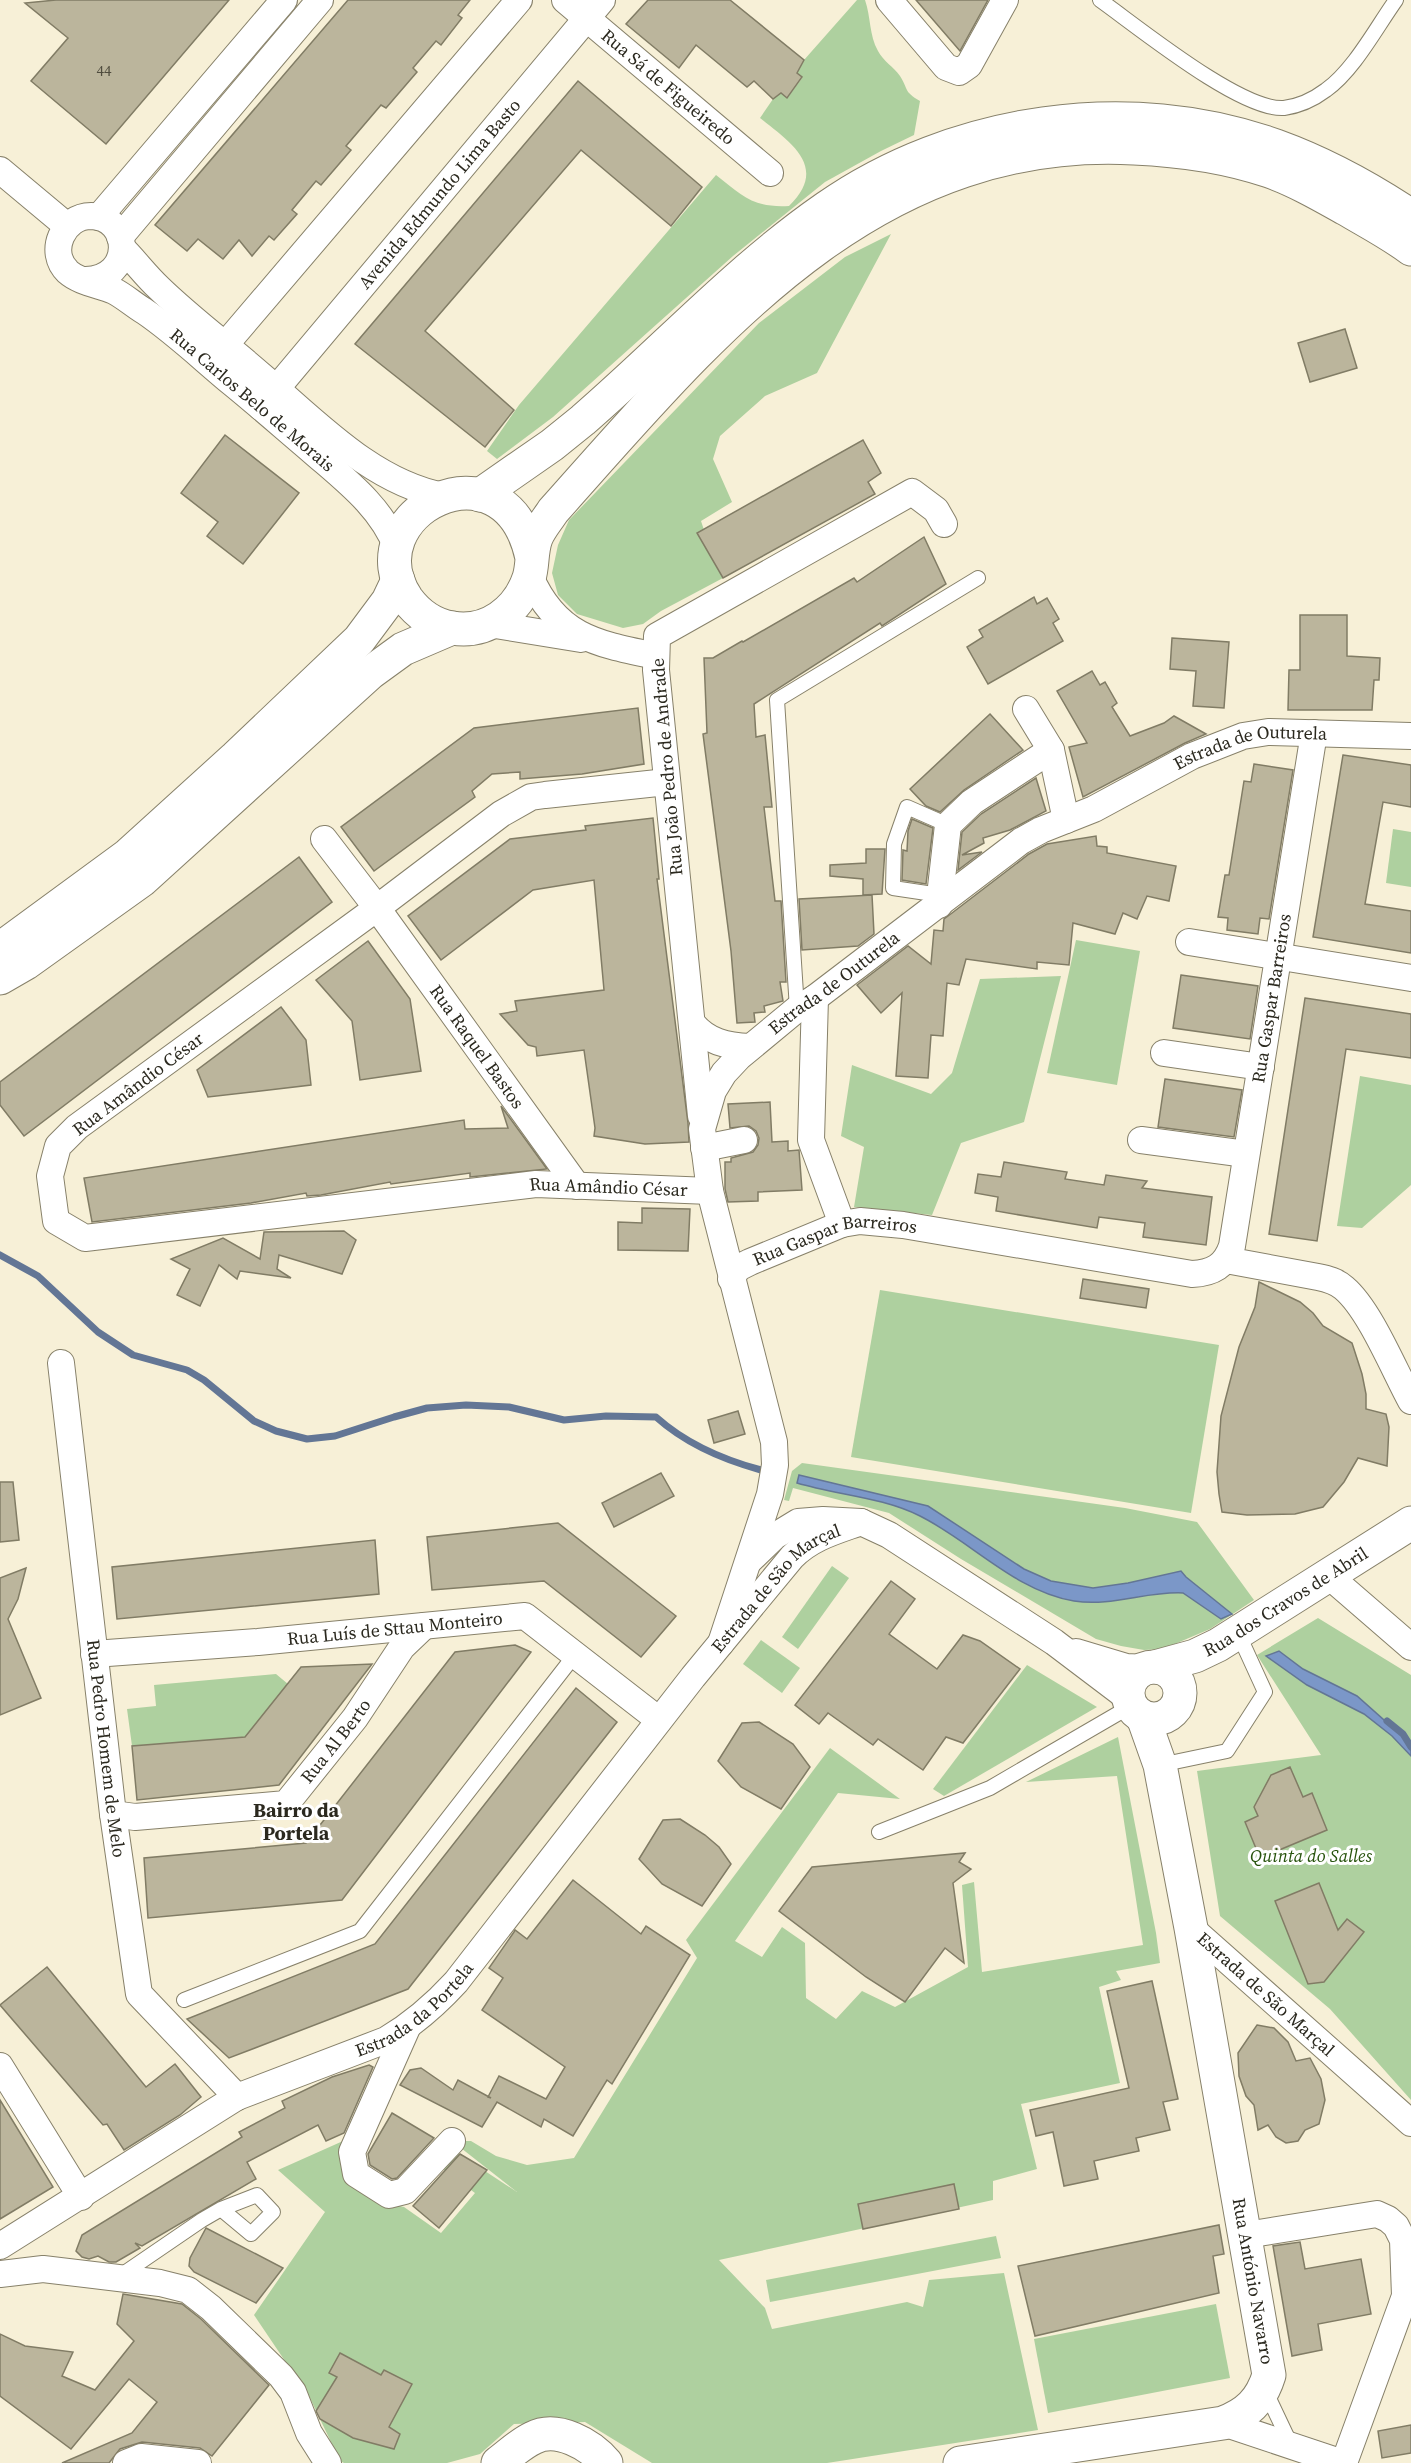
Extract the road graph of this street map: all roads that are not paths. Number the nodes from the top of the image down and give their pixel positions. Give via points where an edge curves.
1 (284, 0) edge
2 (321, 0) edge
3 (519, 0) edge
4 (565, 0) edge
5 (889, 0) edge
6 (1005, 0) edge
7 (1100, 0) edge
8 (1396, 0) edge
9 (594, 9) edge
10 (0, 170) edge
11 (770, 173) dead end
12 (1411, 216) edge
13 (99, 218) junction
14 (67, 226) junction
15 (121, 242) junction
16 (1411, 249) edge
17 (86, 280) junction
18 (225, 345) junction
19 (269, 398) junction
20 (480, 495) junction
21 (444, 496) junction
22 (944, 524) dead end
23 (397, 548) junction
24 (531, 567) junction
25 (978, 578) dead end
26 (398, 580) junction
27 (489, 624) junction
28 (452, 628) junction
29 (599, 642) junction
30 (656, 656) junction
31 (1026, 709) dead end
32 (1314, 733) junction
33 (1411, 736) edge
34 (1051, 750) junction
35 (667, 782) junction
36 (1066, 820) junction
37 (948, 825) junction
38 (324, 839) dead end
39 (939, 900) junction
40 (377, 908) junction
41 (1189, 942) dead end
42 (0, 949) edge
43 (1280, 956) junction
44 (0, 978) edge
45 (1411, 978) edge
46 (806, 1003) junction
47 (692, 1023) junction
48 (750, 1047) junction
49 (1164, 1053) dead end
50 (1261, 1067) junction
51 (703, 1139) junction
52 (744, 1140) dead end
53 (1141, 1140) dead end
54 (1246, 1154) junction
55 (577, 1186) junction
56 (710, 1191) junction
57 (843, 1224) junction
58 (1226, 1260) junction
59 (731, 1278) junction
60 (61, 1363) dead end
61 (1411, 1401) edge
62 (770, 1494) junction
63 (861, 1522) junction
64 (1411, 1523) edge
65 (790, 1527) junction
66 (815, 1539) junction
67 (747, 1564) junction
68 (1329, 1576) junction
69 (424, 1626) junction
70 (1228, 1639) junction
71 (1054, 1642) junction
72 (720, 1643) junction
73 (1411, 1647) edge
74 (94, 1654) junction
75 (574, 1656) junction
76 (1152, 1667) junction
77 (1150, 1706) junction
78 (659, 1720) junction
79 (1160, 1765) junction
80 (113, 1814) junction
81 (879, 1832) dead end
82 (1191, 1928) junction
83 (184, 2000) dead end
84 (407, 2028) junction
85 (0, 2066) edge
86 (237, 2097) junction
87 (1411, 2123) edge
88 (452, 2142) dead end
89 (81, 2198) junction
90 (221, 2209) dead end
91 (30, 2229) junction
92 (1246, 2235) junction
93 (0, 2246) edge
94 (43, 2269) junction
95 (0, 2274) edge
96 (117, 2278) junction
97 (1264, 2389) junction
98 (1223, 2423) junction
99 (1291, 2445) junction
100 (966, 2462) edge
101 (126, 2463) edge
102 (198, 2463) edge
103 (328, 2463) edge
104 (498, 2463) edge
105 (606, 2463) edge
106 (1343, 2463) edge

1 - 13 street
2 - 15 street
3 - 18 street
4 - 9 street, Rua Sá de Figueiredo
5 - 6 street via 946,67 959,72 969,65
7 - 8 lane via 1224,88 1255,103 1284,108 1309,101 1328,89 1347,70
9 - 11 street, Rua Sá de Figueiredo
9 - 19 street, Avenida Edmundo Lima Basto
10 - 14 street
12 - 20 street via 1308,160 1267,143 1203,128 1154,121 1079,121 977,137 904,164 828,207 779,243 583,420
13 - 14 street via 82,217
13 - 15 street via 108,222
14 - 17 street, Rua Carlos Belo de Morais via 58,254 68,272
15 - 17 street via 115,269 107,276
15 - 18 street via 158,287
16 - 24 street via 1328,199 1279,175 1192,153 1105,146 1053,150 961,171 898,197 844,228 747,306 676,376 553,511 536,538
17 - 19 street, Rua Carlos Belo de Morais via 116,292
18 - 19 street
19 - 21 street, Rua Carlos Belo de Morais via 373,467 426,492
19 - 23 street, Rua Carlos Belo de Morais via 362,496 390,530
20 - 21 street
20 - 24 street via 500,504 516,518 527,537
21 - 23 street via 413,515
22 - 30 street, Rua João Pedro de Andrade via 936,510 912,492 657,636
23 - 26 street
24 - 27 street via 522,597 508,613
24 - 29 street via 540,600 551,613
25 - 46 lane via 777,700
26 - 28 street via 412,607 424,617
26 - 42 street via 388,601 359,639 236,758 128,855
27 - 28 street via 471,629
27 - 29 street
28 - 44 street via 402,649 370,673 142,880
29 - 30 street
30 - 35 street, Rua João Pedro de Andrade
31 - 34 street
32 - 33 street, Estrada de Outurela
32 - 36 street, Estrada de Outurela via 1243,736 1192,756
32 - 43 street, Rua Gaspar Barreiros
34 - 36 street
34 - 37 street via 972,802
35 - 40 street, Rua Amândio César via 531,798 501,814
35 - 47 street, Rua João Pedro de Andrade
36 - 39 street, Estrada de Outurela via 1021,841
37 - 39 street
37 - 39 lane via 907,807 894,844 893,888
38 - 40 street, Rua Raquel Bastos
39 - 46 street, Estrada de Outurela
40 - 55 street, Rua Raquel Bastos
40 - 55 street, Rua Amândio César via 77,1127 58,1146 50,1176 56,1221 85,1238 536,1184
41 - 43 street
43 - 45 street
43 - 50 street, Rua Gaspar Barreiros
46 - 48 street, Estrada de Outurela
46 - 57 street via 811,1140
47 - 48 street via 700,1033 719,1043
47 - 51 street, Rua João Pedro de Andrade
48 - 51 street, Estrada de Outurela via 724,1073 713,1092
49 - 50 street
50 - 54 street, Rua Gaspar Barreiros
51 - 52 street
51 - 56 street, Estrada de Outurela
53 - 54 street
54 - 58 street, Rua Gaspar Barreiros via 1232,1246
55 - 56 street, Rua Amândio César
56 - 59 street, Estrada de Outurela
57 - 58 street, Rua Gaspar Barreiros via 860,1221 903,1225 1192,1274 1211,1272
57 - 59 street, Rua Gaspar Barreiros via 750,1262 738,1268
58 - 61 street via 1318,1276 1344,1288 1366,1317
59 - 62 street, Estrada de Outurela via 774,1443 776,1466
60 - 74 street, Rua Pedro Homem de Melo
62 - 65 street via 778,1516
62 - 67 street, Estrada de Outurela
63 - 65 street, Estrada de São Marçal via 824,1520 798,1522
63 - 66 street, Estrada de São Marçal
63 - 71 street, Estrada de São Marçal via 889,1535
64 - 68 street, Rua dos Cravos de Abril
65 - 66 street
65 - 67 street, Estrada de São Marçal
66 - 72 street, Estrada de São Marçal via 792,1557
67 - 72 street, Estrada de São Marçal
68 - 70 street, Rua dos Cravos de Abril
68 - 73 street
69 - 74 street, Rua Luís de Sttau Monteiro
69 - 75 street, Rua Luís de Sttau Monteiro via 525,1616
69 - 80 street, Rua Al Berto via 402,1647 355,1718 286,1804 135,1817
70 - 76 street, Rua dos Cravos de Abril via 1187,1658
70 - 77 street
70 - 79 lane via 1265,1692 1227,1751
71 - 76 street, Estrada de São Marçal via 1104,1662
71 - 77 street, Estrada de São Marçal
72 - 78 street, Estrada da Portela
74 - 80 street, Rua Pedro Homem de Melo
75 - 78 street, Rua Luís de Sttau Monteiro
75 - 83 lane via 360,1931
76 - 77 street, Estrada de São Marçal via 1170,1672 1179,1685
77 - 79 street, Estrada de São Marçal
77 - 81 lane via 990,1788
78 - 84 street, Estrada da Portela via 456,1982
79 - 82 street, Estrada de São Marçal
80 - 86 street, Rua Pedro Homem de Melo via 139,1994
82 - 87 street, Estrada de São Marçal
82 - 92 street, Rua António Navarro
84 - 86 street, Estrada da Portela via 386,2040
84 - 88 street via 352,2152 356,2174 389,2194 405,2191
85 - 89 street
86 - 89 street, Estrada da Portela
89 - 91 street, Estrada da Portela
90 - 96 lane
91 - 93 street, Estrada da Portela
91 - 94 street
92 - 97 street, Rua António Navarro via 1268,2361
92 - 106 street via 1377,2214 1396,2226 1403,2240 1405,2296
94 - 95 street
94 - 96 street
96 - 103 street via 188,2290 211,2307 281,2376
97 - 98 street, Rua António Navarro via 1255,2404 1239,2417
97 - 99 lane
98 - 99 street
98 - 100 street, Rua António Navarro
99 - 106 street
101 - 102 street via 141,2457
104 - 105 street via 535,2436 549,2434 580,2442

